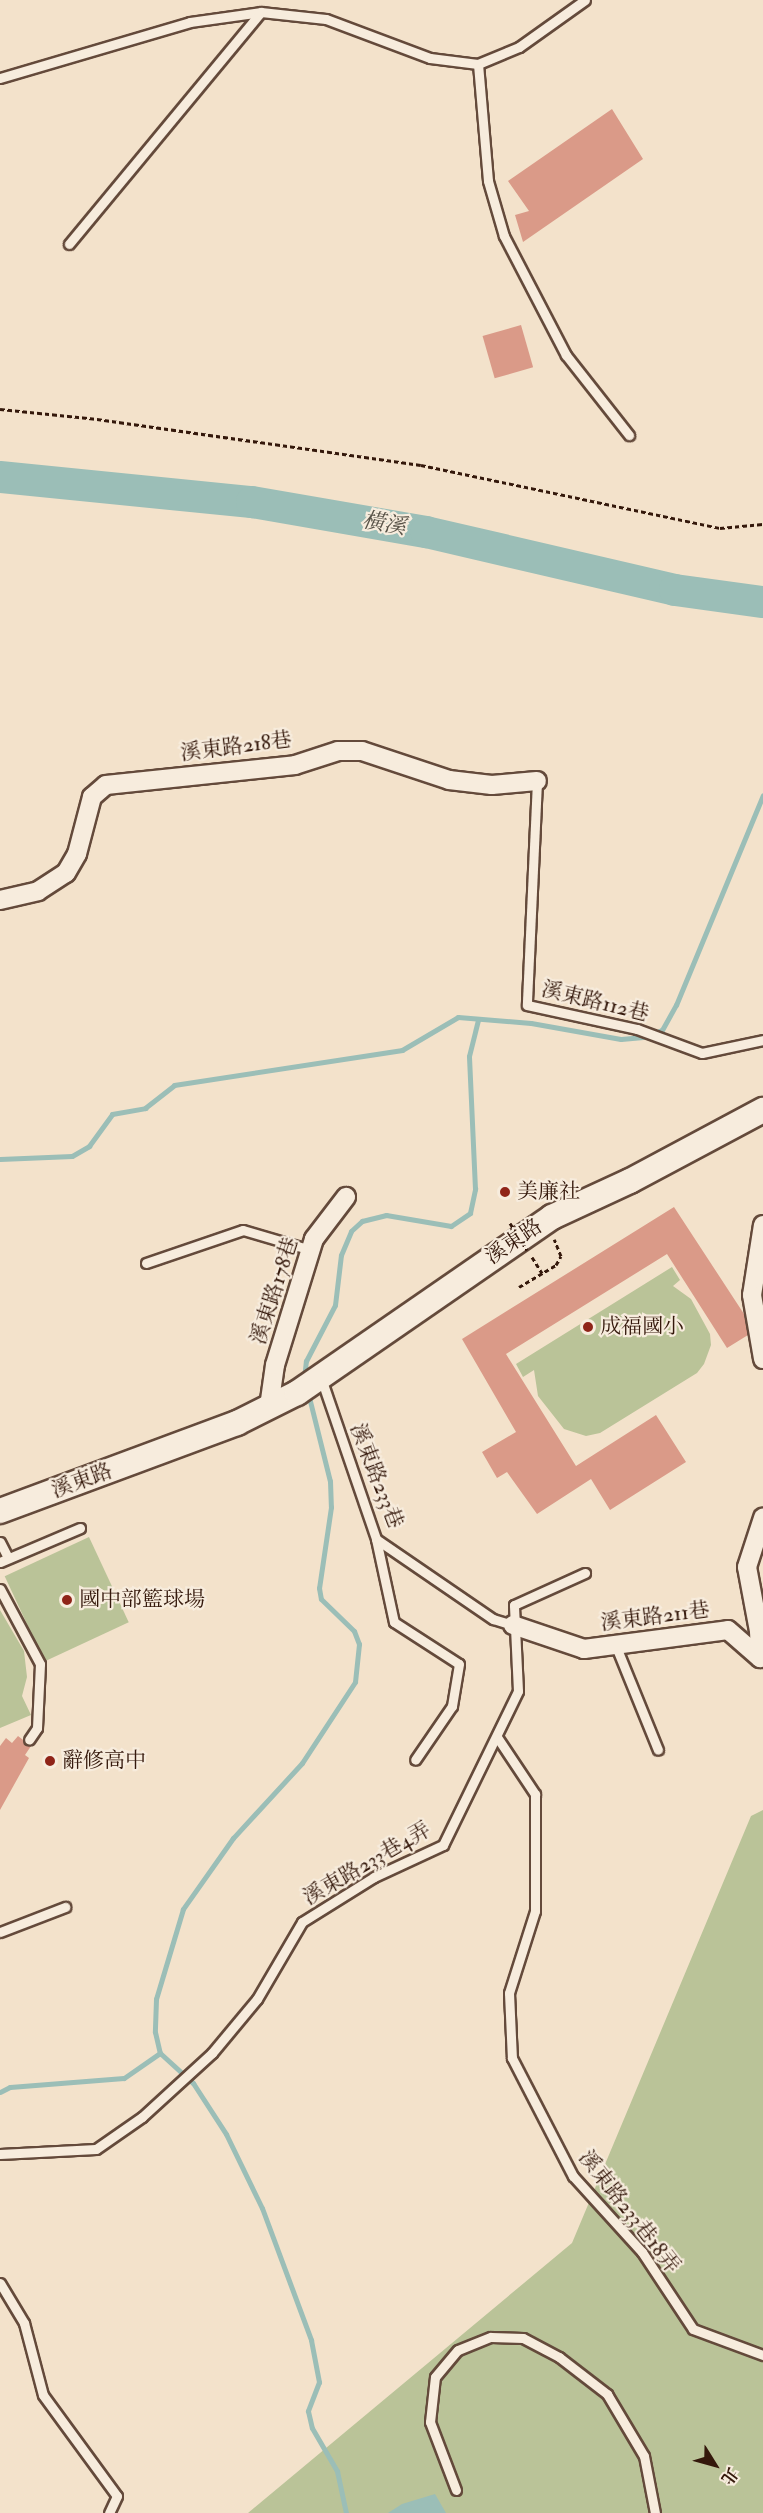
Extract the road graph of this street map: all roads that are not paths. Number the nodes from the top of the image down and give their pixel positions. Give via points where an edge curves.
1 (585, 0) edge
2 (261, 12) junction
3 (478, 64) junction
4 (0, 78) edge
5 (69, 244) dead end
6 (629, 435) dead end
7 (537, 781) joint
8 (0, 900) edge
9 (763, 1040) edge
10 (763, 1110) edge
11 (346, 1197) dead end
12 (763, 1225) edge
13 (311, 1250) junction
14 (146, 1263) dead end
15 (763, 1359) edge
16 (310, 1384) junction
17 (269, 1407) junction
18 (0, 1512) edge
19 (763, 1518) edge
20 (80, 1528) dead end
21 (376, 1539) junction
22 (0, 1542) edge
23 (4, 1560) edge
24 (585, 1573) dead end
25 (0, 1589) edge
26 (513, 1625) junction
27 (615, 1644) junction
28 (497, 1737) junction
29 (29, 1740) dead end
30 (658, 1750) dead end
31 (415, 1760) dead end
32 (65, 1907) dead end
33 (0, 1932) edge
34 (0, 2154) edge
35 (0, 2283) edge
36 (763, 2355) edge
37 (456, 2490) dead end
38 (109, 2513) edge
39 (655, 2513) edge

1 - 3 lane via 519,47
2 - 3 lane via 326,19 430,58
2 - 4 lane via 190,22
2 - 5 lane
3 - 6 lane via 488,181 504,236 566,356
7 - 8 street, 溪東路218巷 via 492,785 449,780 362,751 338,751 295,765 106,784 92,797 76,854 66,873 38,891
7 - 9 lane, 溪東路112巷 via 527,1005 637,1029 702,1053
10 - 16 main road, 溪東路 via 630,1181 552,1217
11 - 13 street, 溪東路178巷 via 314,1239
12 - 15 street via 752,1295
13 - 14 lane via 243,1230
13 - 17 street, 溪東路178巷 via 275,1365
16 - 17 main road, 溪東路
16 - 21 lane, 溪東路233巷
17 - 18 main road, 溪東路 via 237,1423
19 - 27 street, 溪東路211巷 via 747,1567 760,1658 728,1630
20 - 23 lane
21 - 26 lane, 溪東路233巷 via 493,1619
21 - 31 lane via 394,1622 459,1664 452,1706
22 - 23 lane
24 - 26 lane via 514,1605
25 - 29 lane via 40,1664 37,1728
26 - 27 street, 溪東路211巷 via 584,1649
26 - 28 lane, 溪東路233巷4弄 via 518,1691
27 - 30 lane
28 - 34 lane, 溪東路233巷4弄 via 443,1845 374,1877 302,1922 257,1999 212,2054 142,2116 96,2149
28 - 36 lane, 溪東路233巷18弄 via 535,1794 534,1911 509,1993 512,2058 573,2176 642,2252 693,2329
32 - 33 lane
35 - 38 lane via 24,2323 43,2395 117,2496
37 - 39 lane via 430,2422 435,2377 458,2350 491,2337 522,2338 559,2357 607,2394 644,2456

